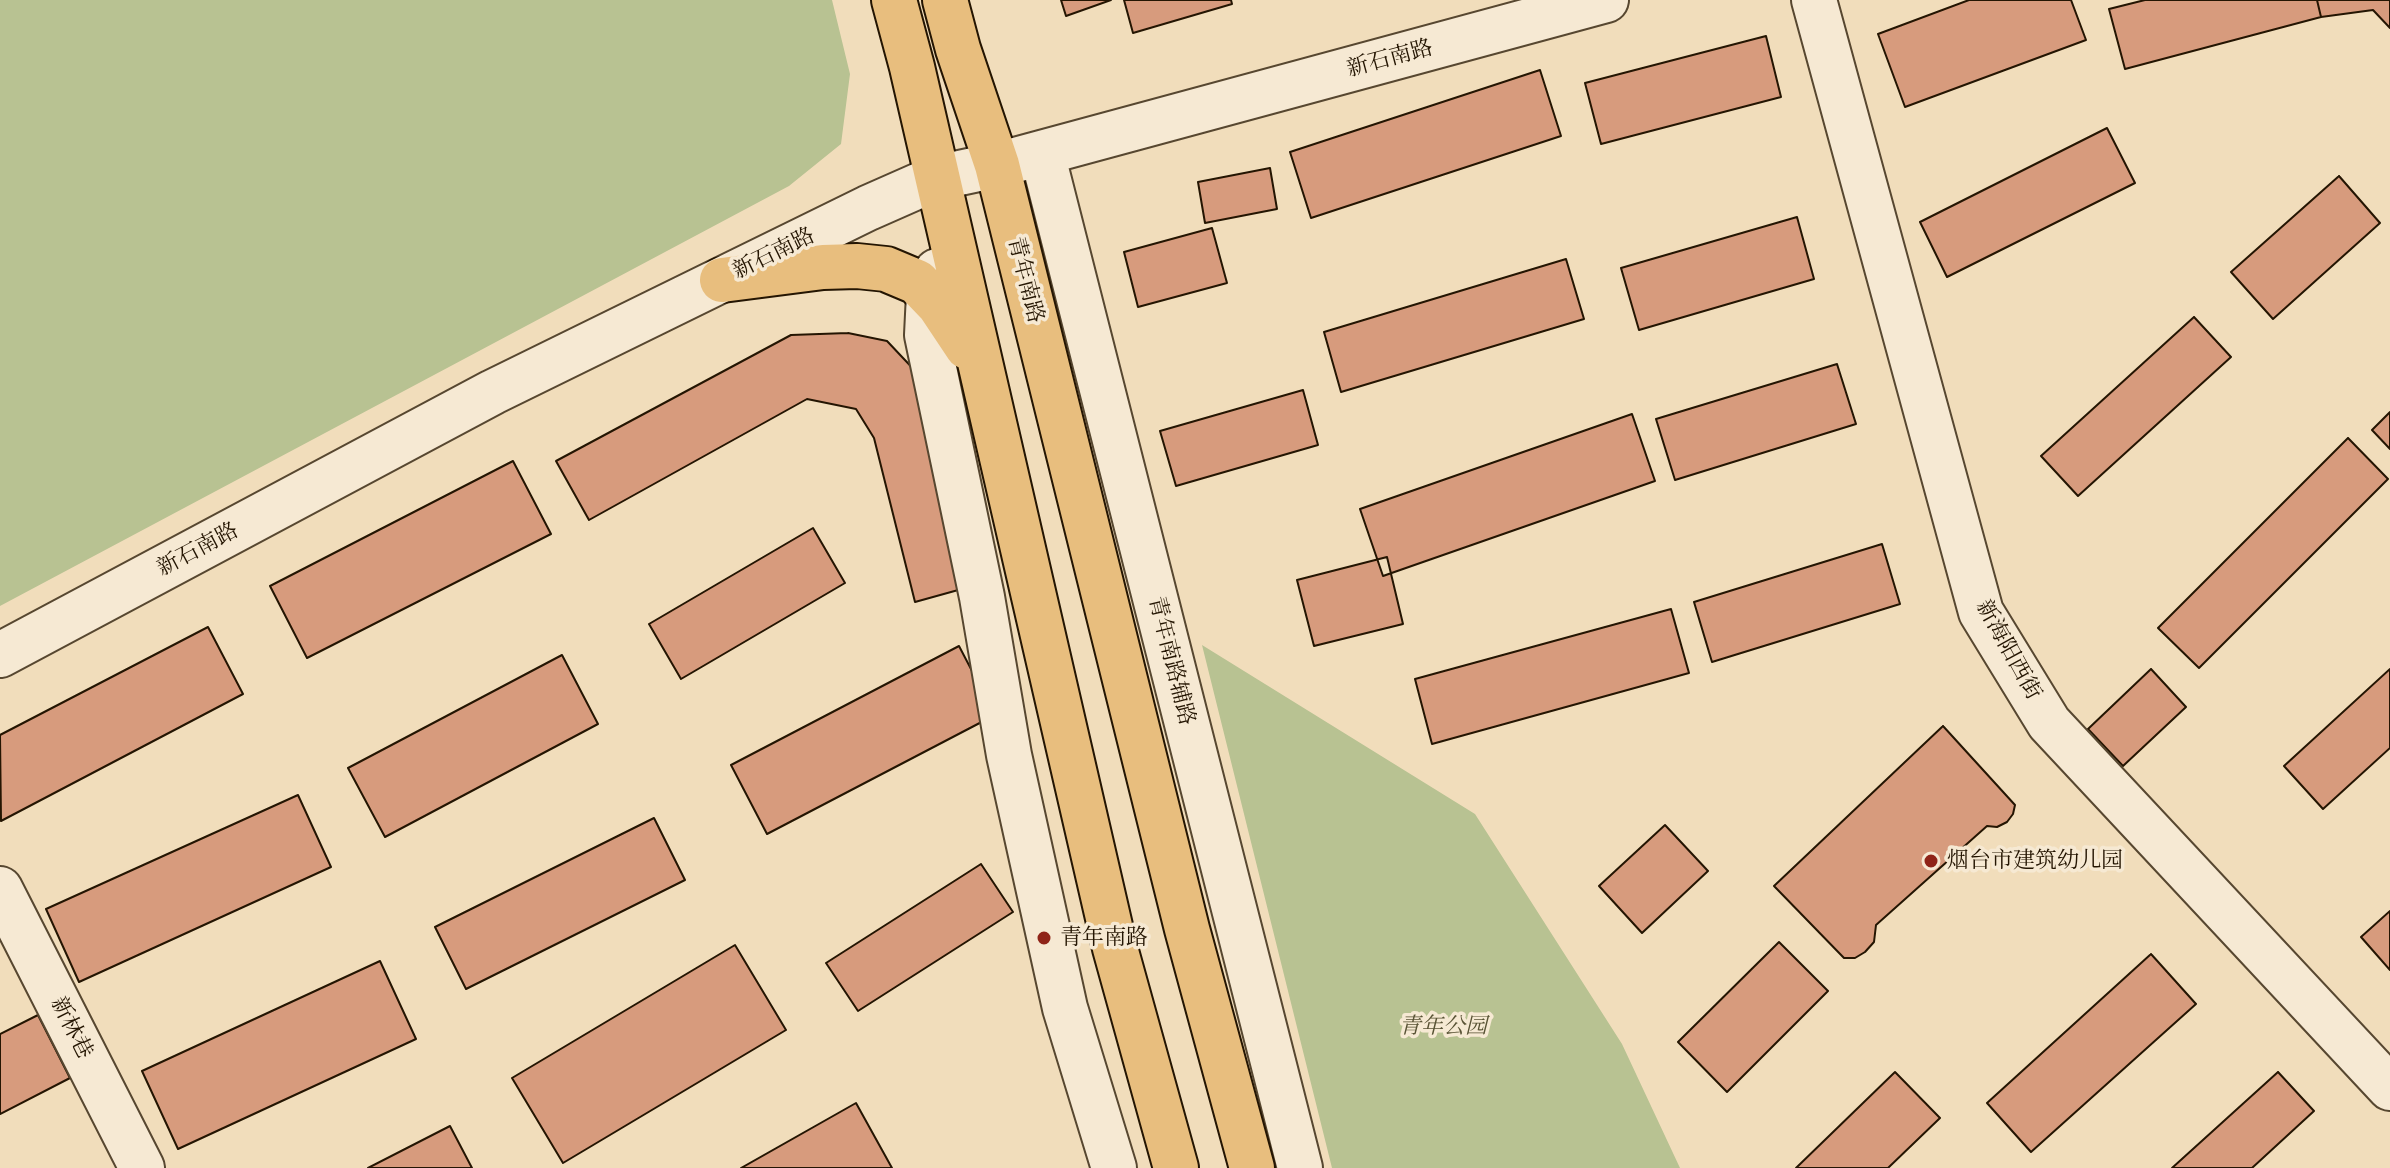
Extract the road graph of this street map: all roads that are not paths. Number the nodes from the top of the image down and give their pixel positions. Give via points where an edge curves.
1 (894, 0) edge
2 (945, 0) edge
3 (1606, 0) edge
4 (1814, 0) edge
5 (1042, 153) junction
6 (997, 165) junction
7 (936, 178) junction
8 (949, 235) junction
9 (722, 280) junction
10 (929, 294) junction
11 (981, 372) junction
12 (0, 655) edge
13 (0, 889) edge
14 (2390, 1088) edge
15 (142, 1168) edge
16 (1114, 1168) edge
17 (1176, 1168) edge
18 (1252, 1168) edge
19 (1300, 1168) edge

1 - 7 main road
2 - 6 main road, 青年南路
3 - 5 street, 新石南路
4 - 14 street, 新海阳西街 via 1981,612 2049,723
5 - 6 street, 新石南路
5 - 19 street, 青年南路辅路
6 - 7 street, 新石南路
6 - 18 main road, 青年南路 via 1187,929
7 - 8 main road
7 - 9 street, 新石南路
8 - 10 street
8 - 11 main road
9 - 10 main road via 857,266 903,274
9 - 12 street, 新石南路 via 493,392
10 - 11 main road
10 - 16 street via 927,335 1009,755 1065,1008
11 - 17 main road via 1115,948
13 - 15 street, 新林巷

